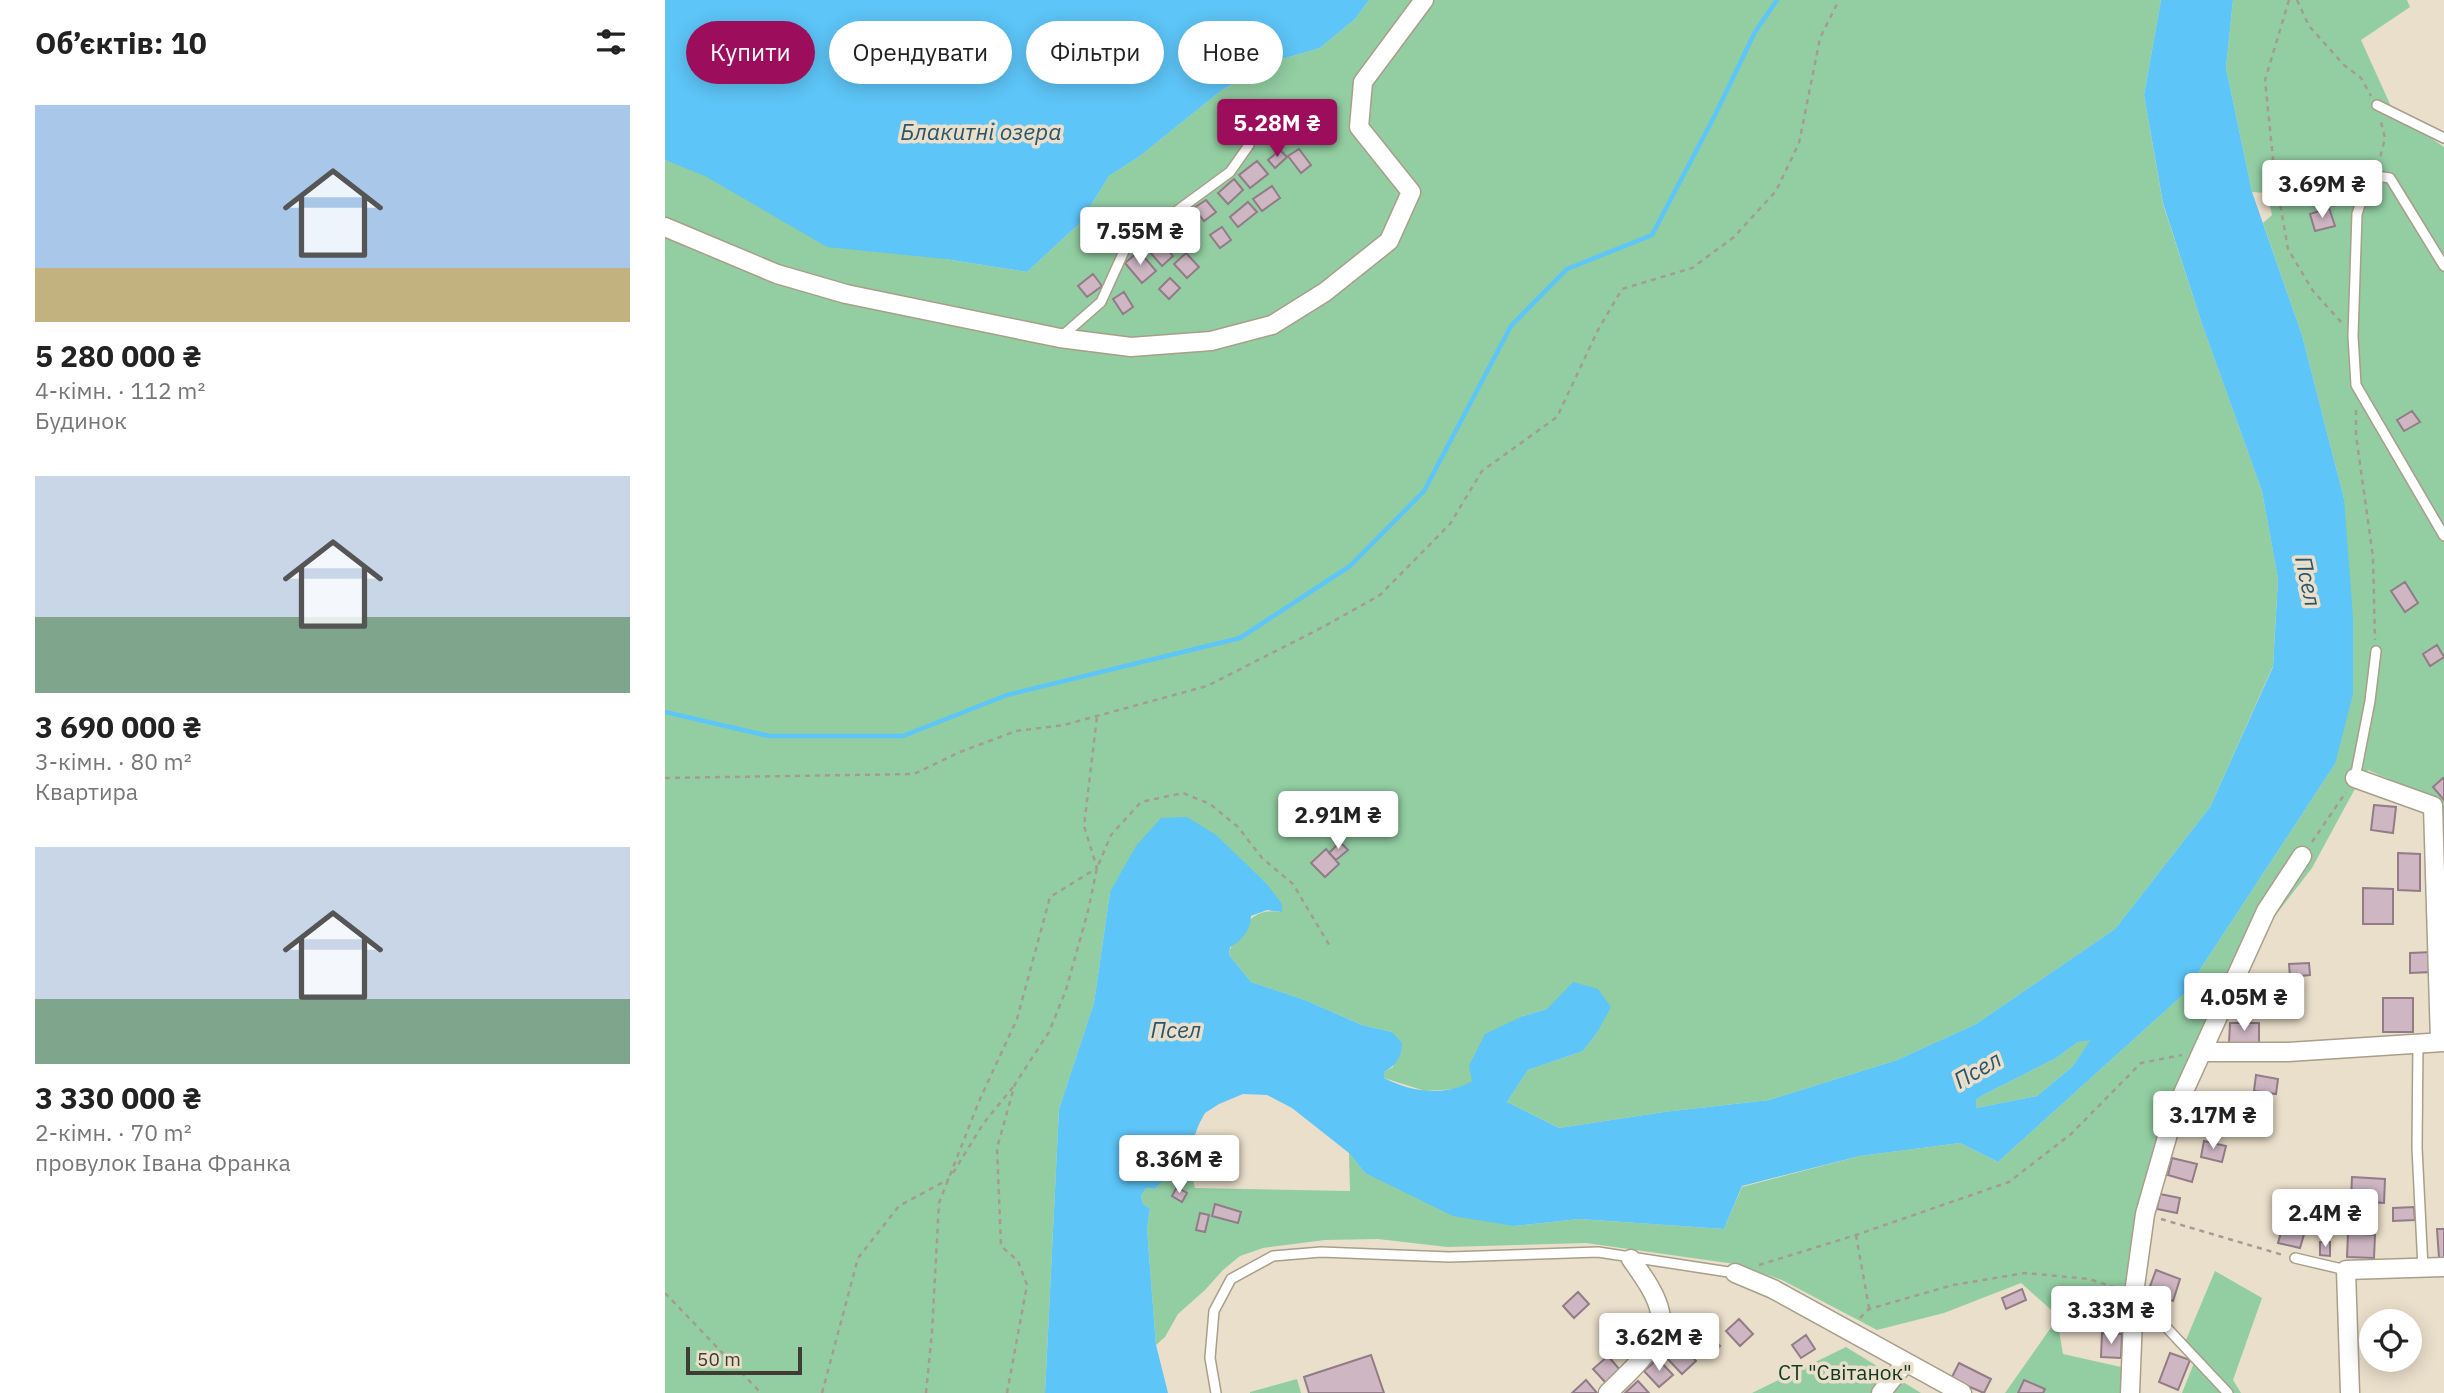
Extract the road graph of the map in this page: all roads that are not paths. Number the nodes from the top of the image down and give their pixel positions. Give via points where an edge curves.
1 (1424, 0) edge
2 (2377, 105) road end
3 (2444, 138) edge
4 (1249, 145) dead end
5 (665, 227) edge
6 (2444, 266) edge
7 (1060, 338) junction
8 (2444, 536) edge
9 (2376, 651) road end
10 (2355, 778) joint
11 (2439, 807) edge
12 (2302, 856) road end
13 (2442, 1042) edge
14 (2418, 1043) junction
15 (2203, 1052) junction
16 (2295, 1258) road end
17 (1631, 1259) junction
18 (2423, 1268) junction
19 (2444, 1268) edge
20 (2346, 1270) junction
21 (1735, 1273) joint
22 (2134, 1293) junction
23 (1905, 1363) junction
24 (1216, 1393) edge
25 (1608, 1393) edge
26 (1881, 1393) edge
27 (1962, 1393) edge
28 (2130, 1393) edge
29 (2228, 1393) edge
30 (2350, 1393) edge

1 - 7 street via 1363,82 1359,127 1411,192 1389,240 1325,292 1272,325 1211,341 1132,347
2 - 3 lane
4 - 7 lane via 1230,172 1125,248 1101,302
5 - 7 street via 777,274 846,294
6 - 8 lane via 2390,178 2368,180 2357,214 2356,385
9 - 10 lane
10 - 11 street
11 - 13 street
12 - 15 street via 2266,911
13 - 14 street
14 - 15 street via 2287,1052
14 - 18 lane
15 - 22 street via 2174,1113 2145,1214
16 - 20 lane
17 - 21 lane
17 - 24 lane via 1598,1252 1273,1256 1231,1279 1214,1311 1210,1358
17 - 25 street via 1661,1314 1652,1348
18 - 19 street
18 - 20 street
20 - 30 street
21 - 23 street via 1773,1289
22 - 28 street
22 - 29 lane
23 - 26 street
23 - 27 street

